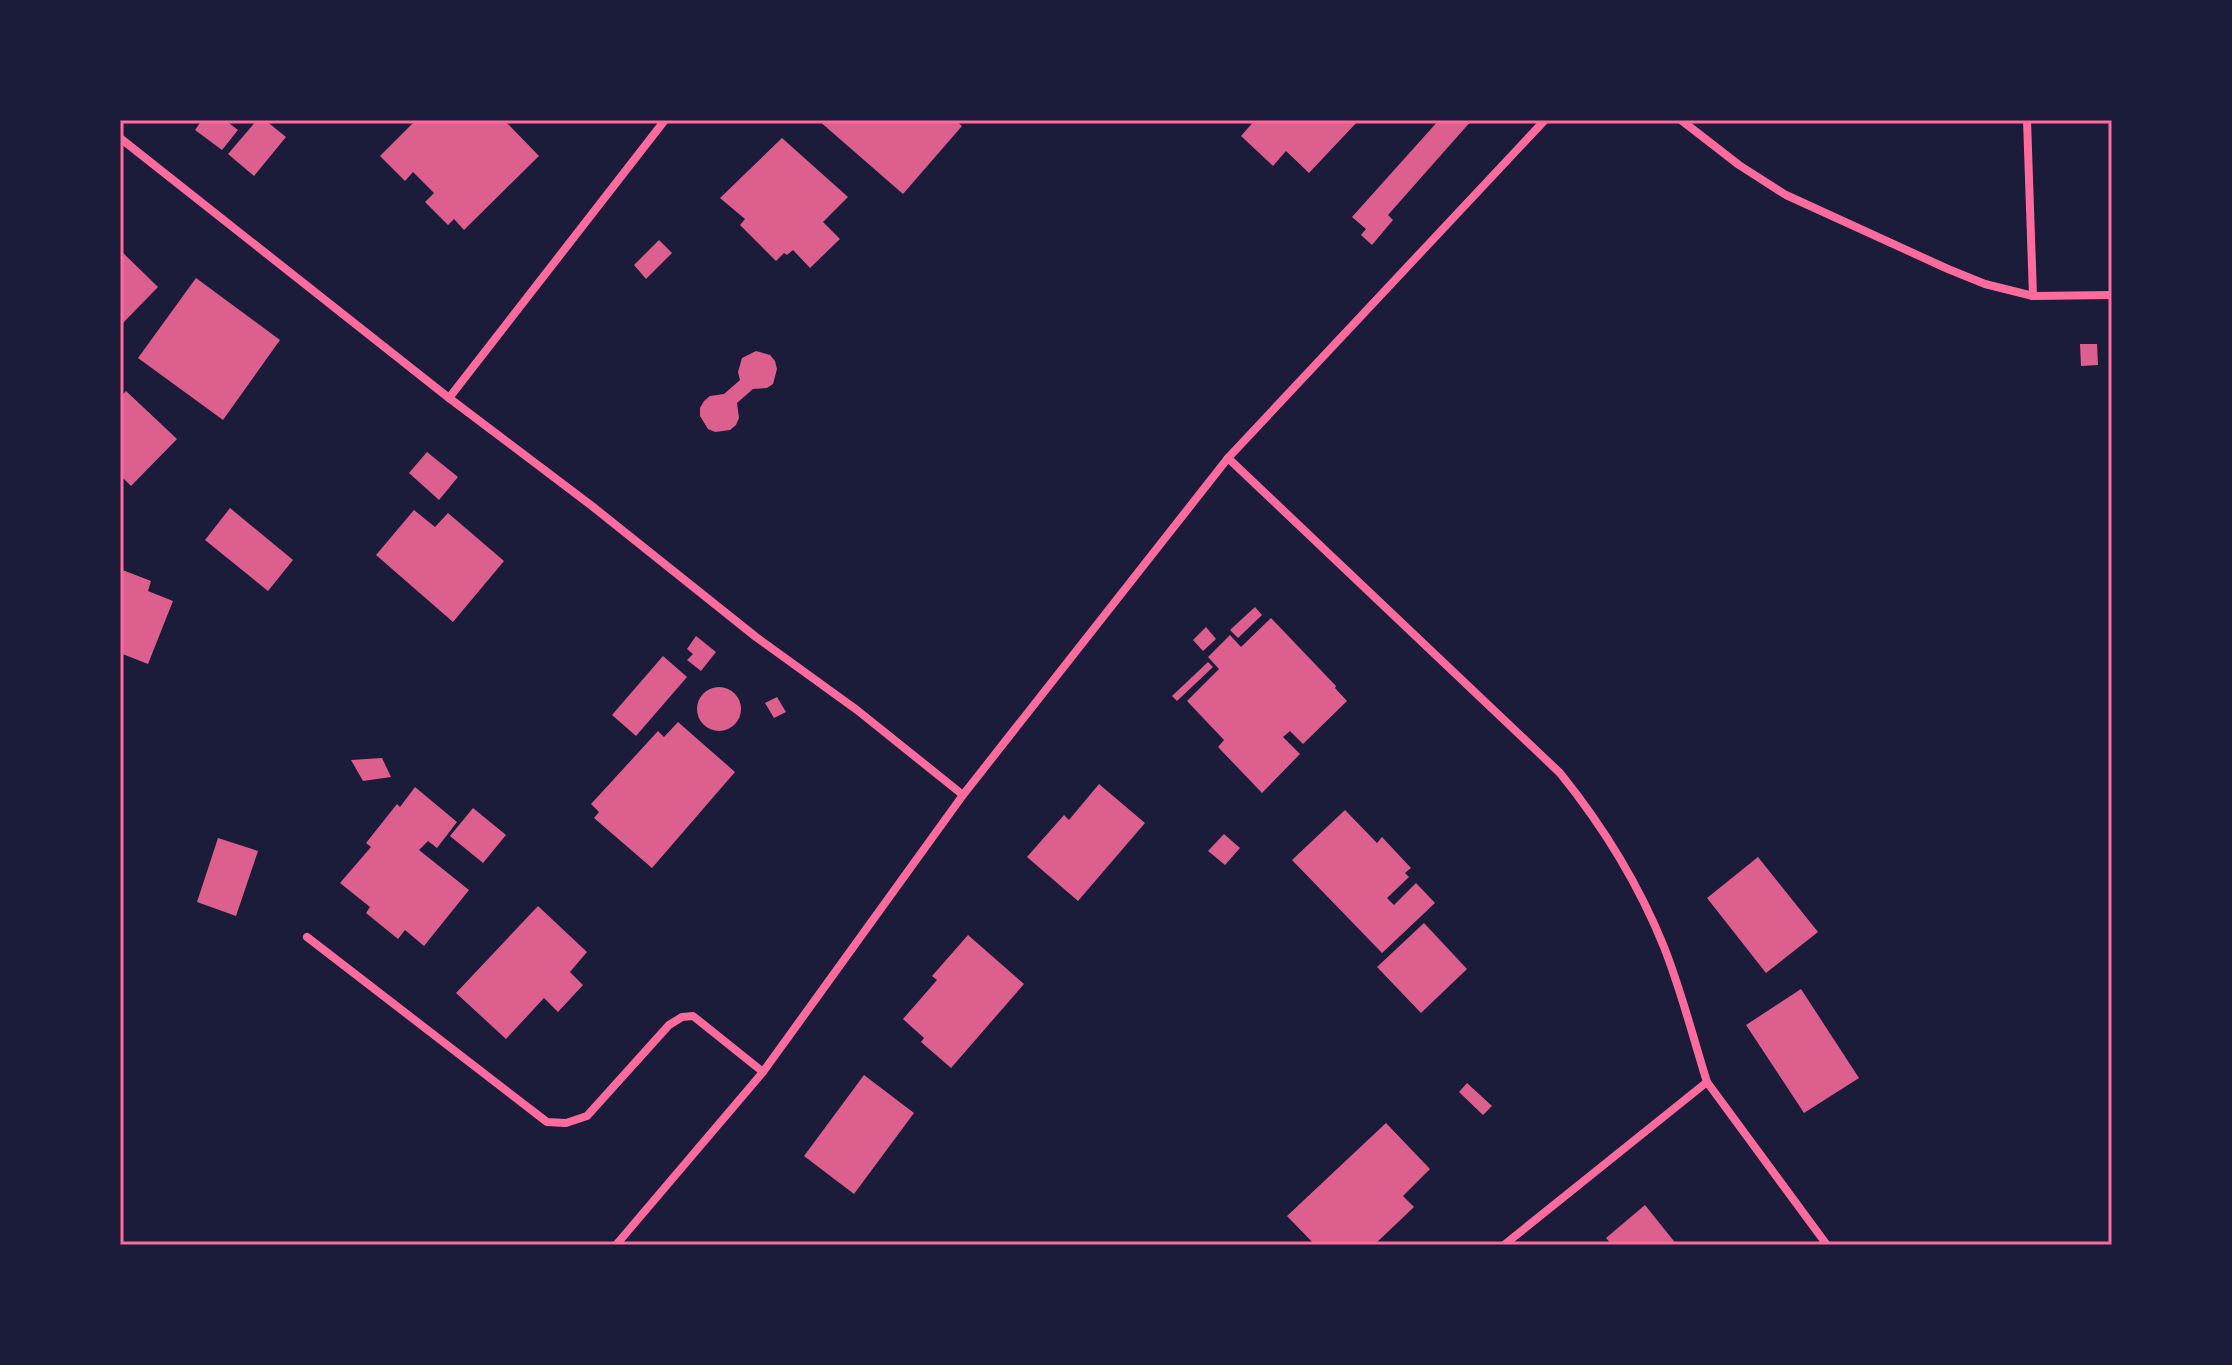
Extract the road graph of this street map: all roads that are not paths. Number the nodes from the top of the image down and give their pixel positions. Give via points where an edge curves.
1 (665, 120) edge
2 (1545, 120) edge
3 (1681, 120) edge
4 (2027, 120) edge
5 (120, 138) edge
6 (2112, 295) edge
7 (2033, 296) junction
8 (449, 398) junction
9 (1228, 458) junction
10 (963, 795) junction
11 (307, 937) dead end
12 (763, 1072) junction
13 (1707, 1082) junction
14 (616, 1245) edge
15 (1504, 1245) edge
16 (1827, 1245) edge

1 - 8 street
2 - 9 street
3 - 7 street via 1786,195 1948,269
4 - 7 street
5 - 8 street
6 - 7 street
8 - 10 street
9 - 10 street
9 - 13 street via 1560,773 1590,810 1664,948
10 - 12 street
11 - 12 street via 547,1122 587,1116 682,1017 693,1016
12 - 14 street
13 - 15 street
13 - 16 street

